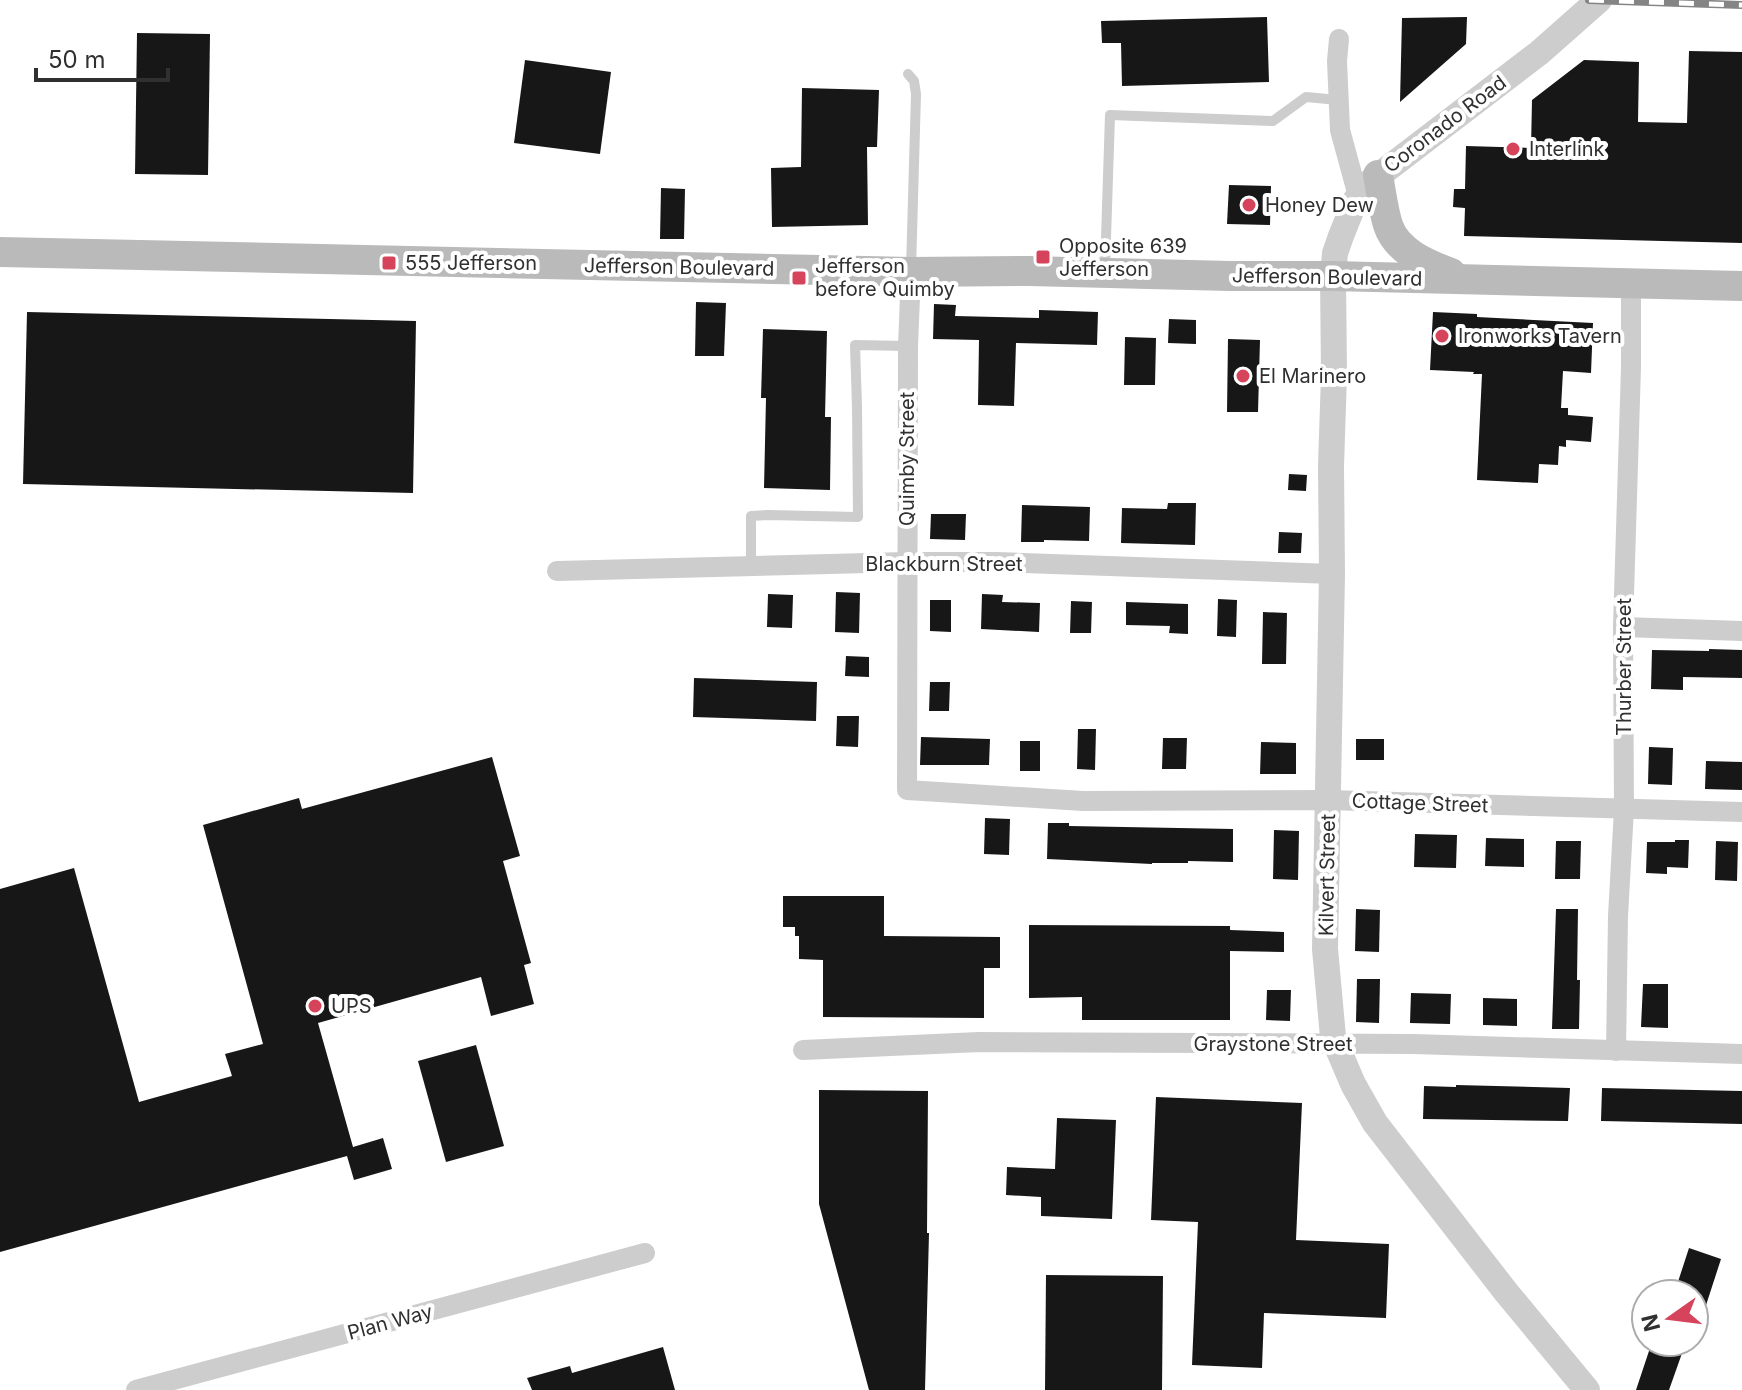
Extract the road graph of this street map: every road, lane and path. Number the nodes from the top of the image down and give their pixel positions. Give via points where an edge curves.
1 (1599, 0) edge
2 (1339, 39) dead end
3 (908, 74) dead end
4 (1338, 100) junction
5 (1368, 185) junction
6 (0, 252) edge
7 (911, 272) junction
8 (1105, 273) junction
9 (1333, 276) junction
10 (1464, 279) junction
11 (1631, 283) junction
12 (1742, 286) edge
13 (908, 346) junction
14 (906, 562) junction
15 (751, 566) junction
16 (557, 571) dead end
17 (1332, 574) junction
18 (1623, 627) junction
19 (1742, 631) edge
20 (907, 790) joint
21 (1328, 800) junction
22 (1624, 809) junction
23 (1742, 812) edge
24 (1336, 1045) junction
25 (803, 1050) dead end
26 (1616, 1051) junction
27 (1742, 1054) edge
28 (645, 1253) dead end
29 (136, 1390) edge
30 (1587, 1390) edge

1 - 5 street, Coronado Road
2 - 4 street
3 - 7 lane via 916,94
4 - 5 street via 1340,130
4 - 8 lane via 1306,97 1273,121 1110,115
5 - 9 street, Coronado Road via 1348,216
5 - 10 main road via 1405,249
6 - 7 main road, Jefferson Boulevard
7 - 8 main road, Jefferson Boulevard
7 - 13 street, Quimby Street
8 - 9 main road, Jefferson Boulevard
9 - 10 main road, Jefferson Boulevard
9 - 17 street, Kilvert Street
10 - 11 main road, Jefferson Boulevard
11 - 12 main road, Jefferson Boulevard
11 - 18 street, Thurber Street
13 - 14 street, Quimby Street
13 - 15 lane via 855,345 858,517 751,516
14 - 15 street, Blackburn Street
14 - 17 street, Blackburn Street
14 - 20 street, Quimby Street
15 - 16 street, Blackburn Street
17 - 21 street, Kilvert Street
18 - 19 street
18 - 22 street, Thurber Street
20 - 21 street, Cottage Street via 1083,801
21 - 22 street, Cottage Street
21 - 24 street, Kilvert Street via 1325,949
22 - 23 street, Cottage Street
22 - 26 street, Thurber Street
24 - 25 street, Graystone Street via 979,1042
24 - 26 street, Graystone Street
24 - 30 street, Kilvert Street via 1375,1123
26 - 27 street, Graystone Street
28 - 29 street, Plan Way

